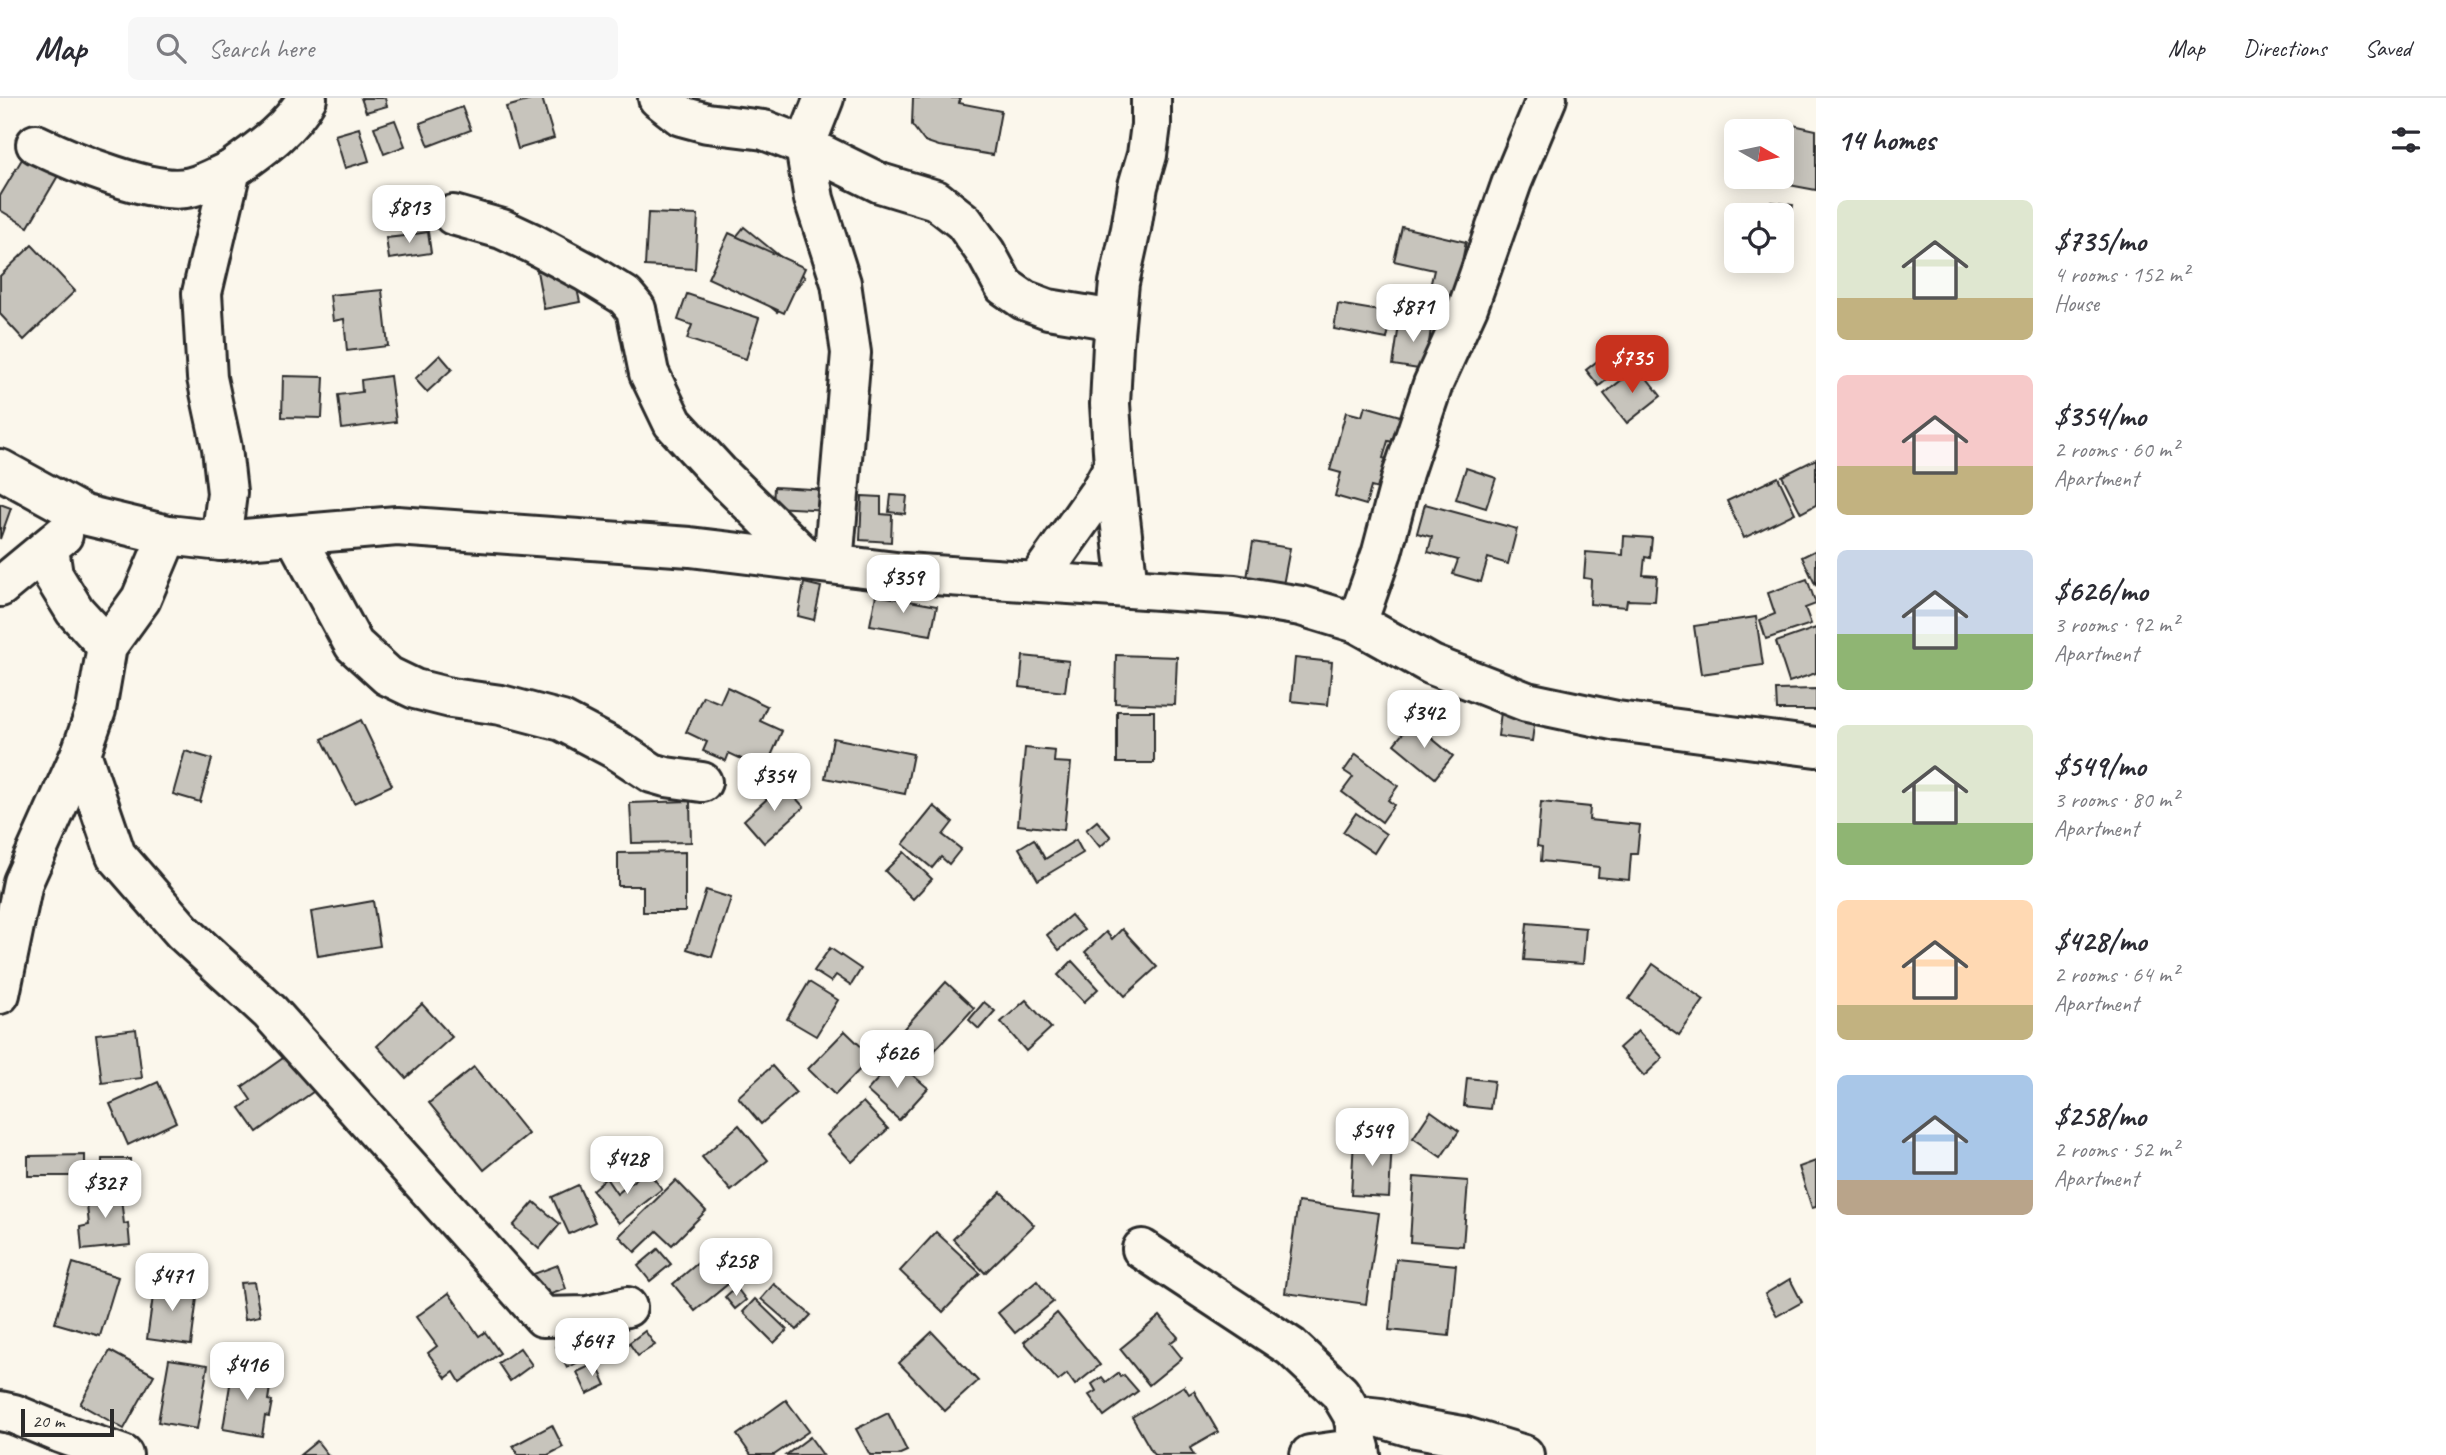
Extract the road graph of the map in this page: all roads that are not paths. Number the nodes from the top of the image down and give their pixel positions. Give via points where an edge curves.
1 (307, 98) edge
2 (658, 98) edge
3 (824, 98) edge
4 (1151, 98) edge
5 (1547, 98) edge
6 (36, 144) dead end
7 (805, 146) junction
8 (230, 170) junction
9 (453, 215) dead end
10 (1115, 320) junction
11 (1114, 466) junction
12 (0, 469) edge
13 (84, 515) junction
14 (168, 535) junction
15 (295, 536) junction
16 (220, 541) junction
17 (49, 549) junction
18 (821, 563) junction
19 (1037, 581) junction
20 (0, 587) edge
21 (1128, 587) junction
22 (1357, 623) junction
23 (107, 646) junction
24 (1816, 747) edge
25 (81, 752) junction
26 (702, 782) dead end
27 (12, 894) edge
28 (0, 994) edge
29 (1142, 1249) dead end
30 (626, 1307) dead end
31 (0, 1411) edge
32 (1358, 1439) edge
33 (123, 1455) edge
34 (1310, 1455) edge
35 (1524, 1455) edge

1 - 8 street via 278,133
2 - 7 street via 681,116 764,130
3 - 7 street
4 - 10 street via 1147,155
5 - 22 street via 1468,307 1433,384
6 - 8 street via 81,165 152,186 189,188
7 - 10 street via 880,183 936,200 964,222 1004,286 1024,300 1048,309
7 - 18 street via 814,199 841,283 851,353
8 - 16 street via 202,293 207,379 227,493
9 - 18 street via 512,234 625,296 636,309 649,373 673,423 719,474
10 - 11 street via 1110,404
11 - 19 street
11 - 21 street
12 - 13 street
13 - 14 street
13 - 17 street
14 - 16 street
14 - 23 street via 141,599
15 - 16 street
15 - 18 street via 397,526 690,547
15 - 26 street via 354,645 388,676 415,689 562,721 652,773
17 - 20 street
17 - 23 street via 53,575 75,611
18 - 19 street
19 - 21 street
21 - 22 street via 1234,595 1301,606
22 - 24 street via 1432,665 1527,702 1617,721
23 - 25 street via 96,710
25 - 27 street
25 - 30 street via 116,855 183,932 270,1012 543,1317 588,1316
27 - 28 street
29 - 32 street via 1290,1347 1340,1394
31 - 33 street
32 - 34 street
32 - 35 street via 1381,1418

